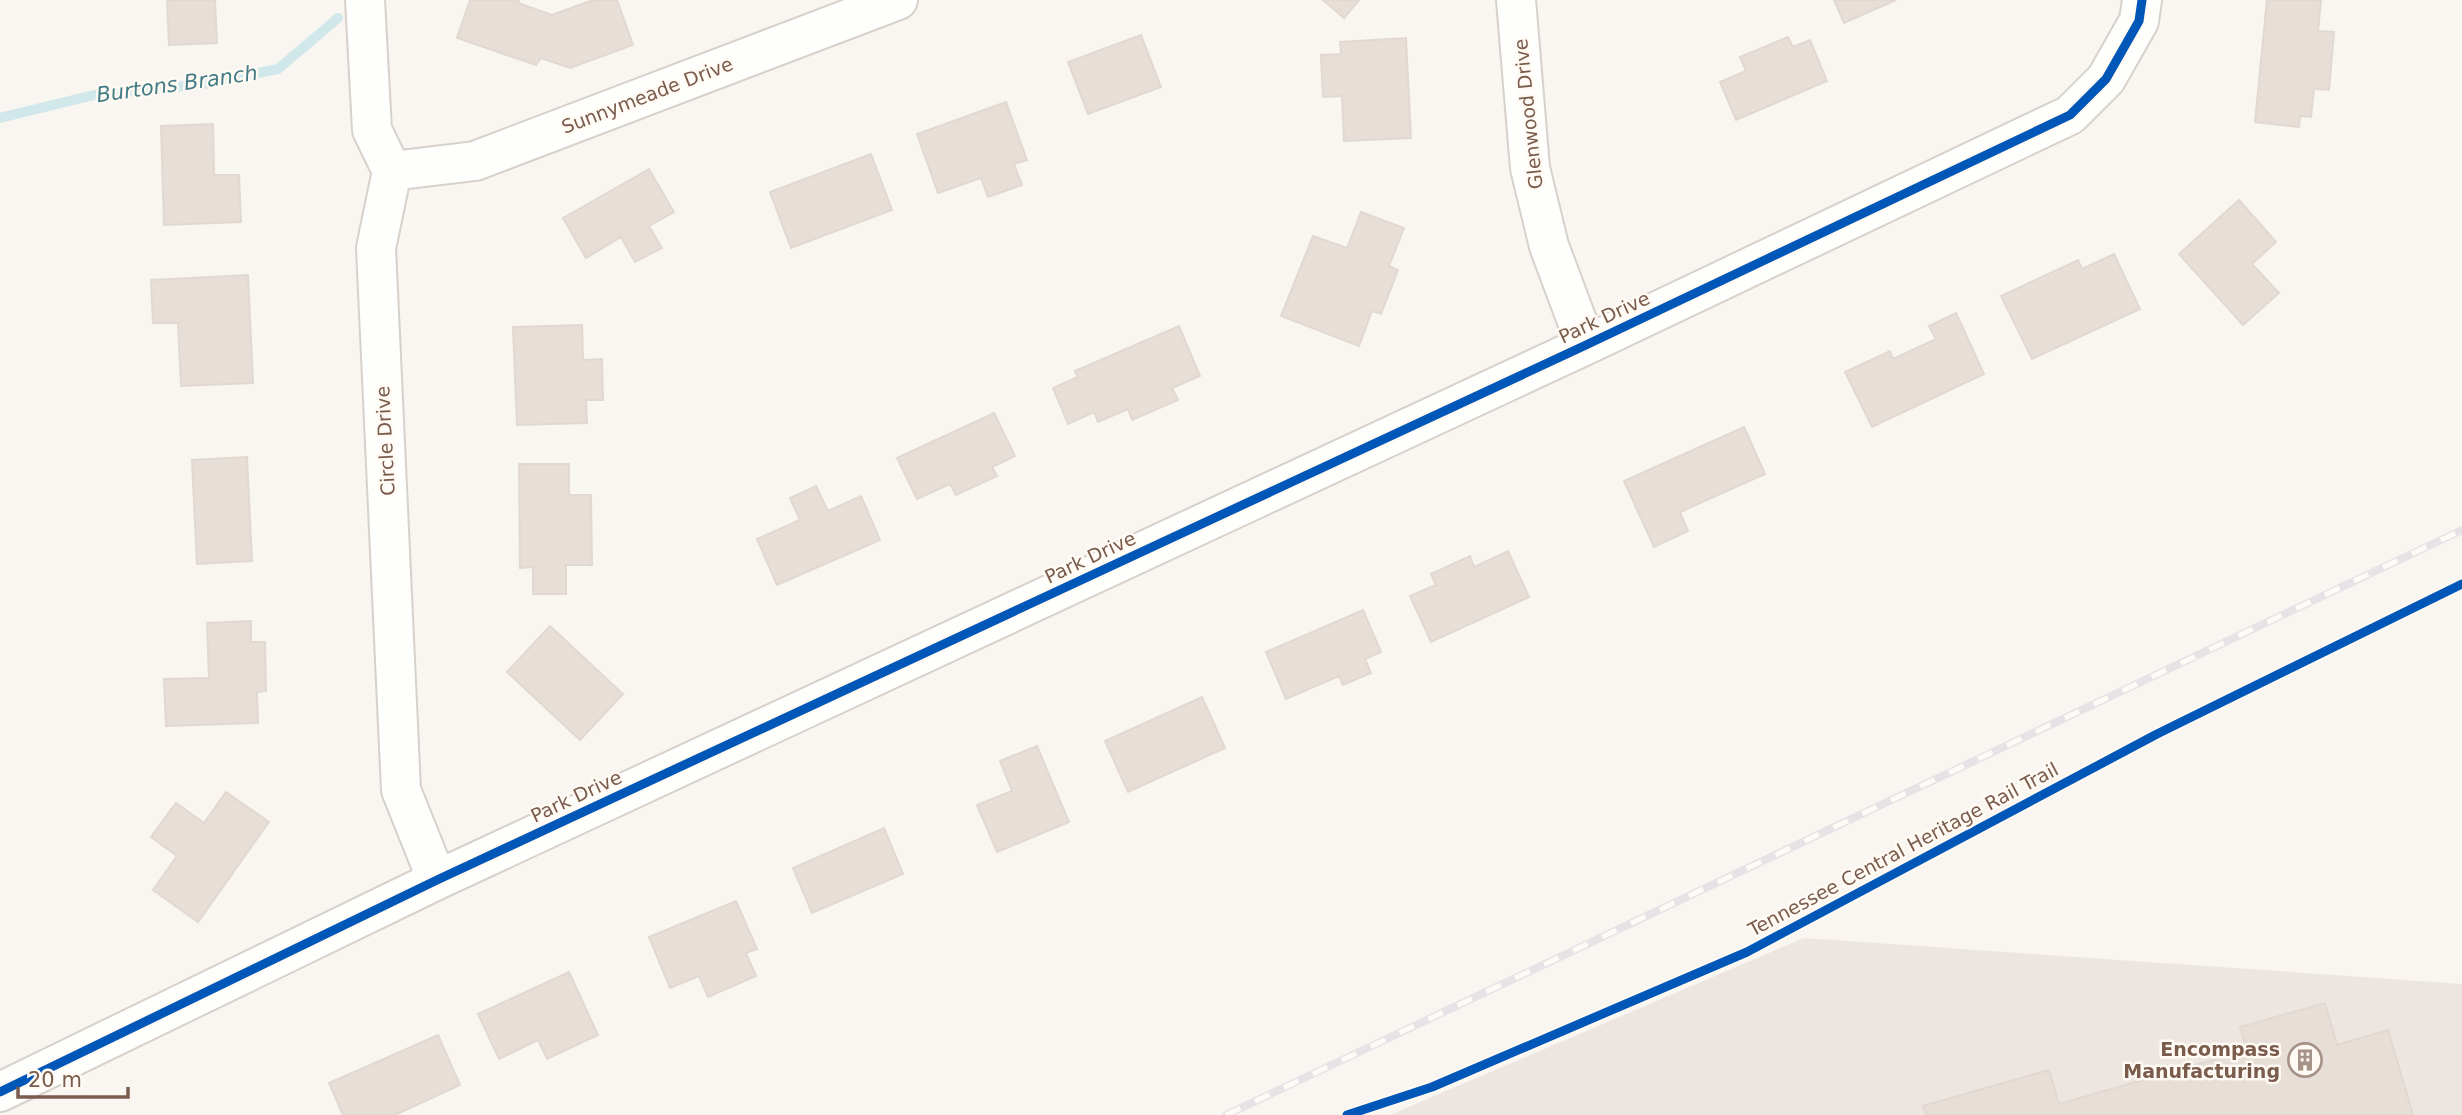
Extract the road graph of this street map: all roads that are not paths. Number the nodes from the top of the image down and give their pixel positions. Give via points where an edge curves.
1 (365, 0) edge
2 (898, 0) edge
3 (1516, 0) edge
4 (2142, 0) edge
5 (391, 171) junction
6 (1586, 345) junction
7 (437, 880) junction
8 (0, 1092) edge

1 - 5 street via 373,130
2 - 5 street, Sunnymeade Drive via 475,160
3 - 6 street, Glenwood Drive via 1530,168 1549,246
4 - 6 street, Park Drive via 2139,21 2106,79 2070,115
5 - 7 street, Circle Drive via 376,248 401,790
6 - 7 street, Park Drive
7 - 8 street, Park Drive

